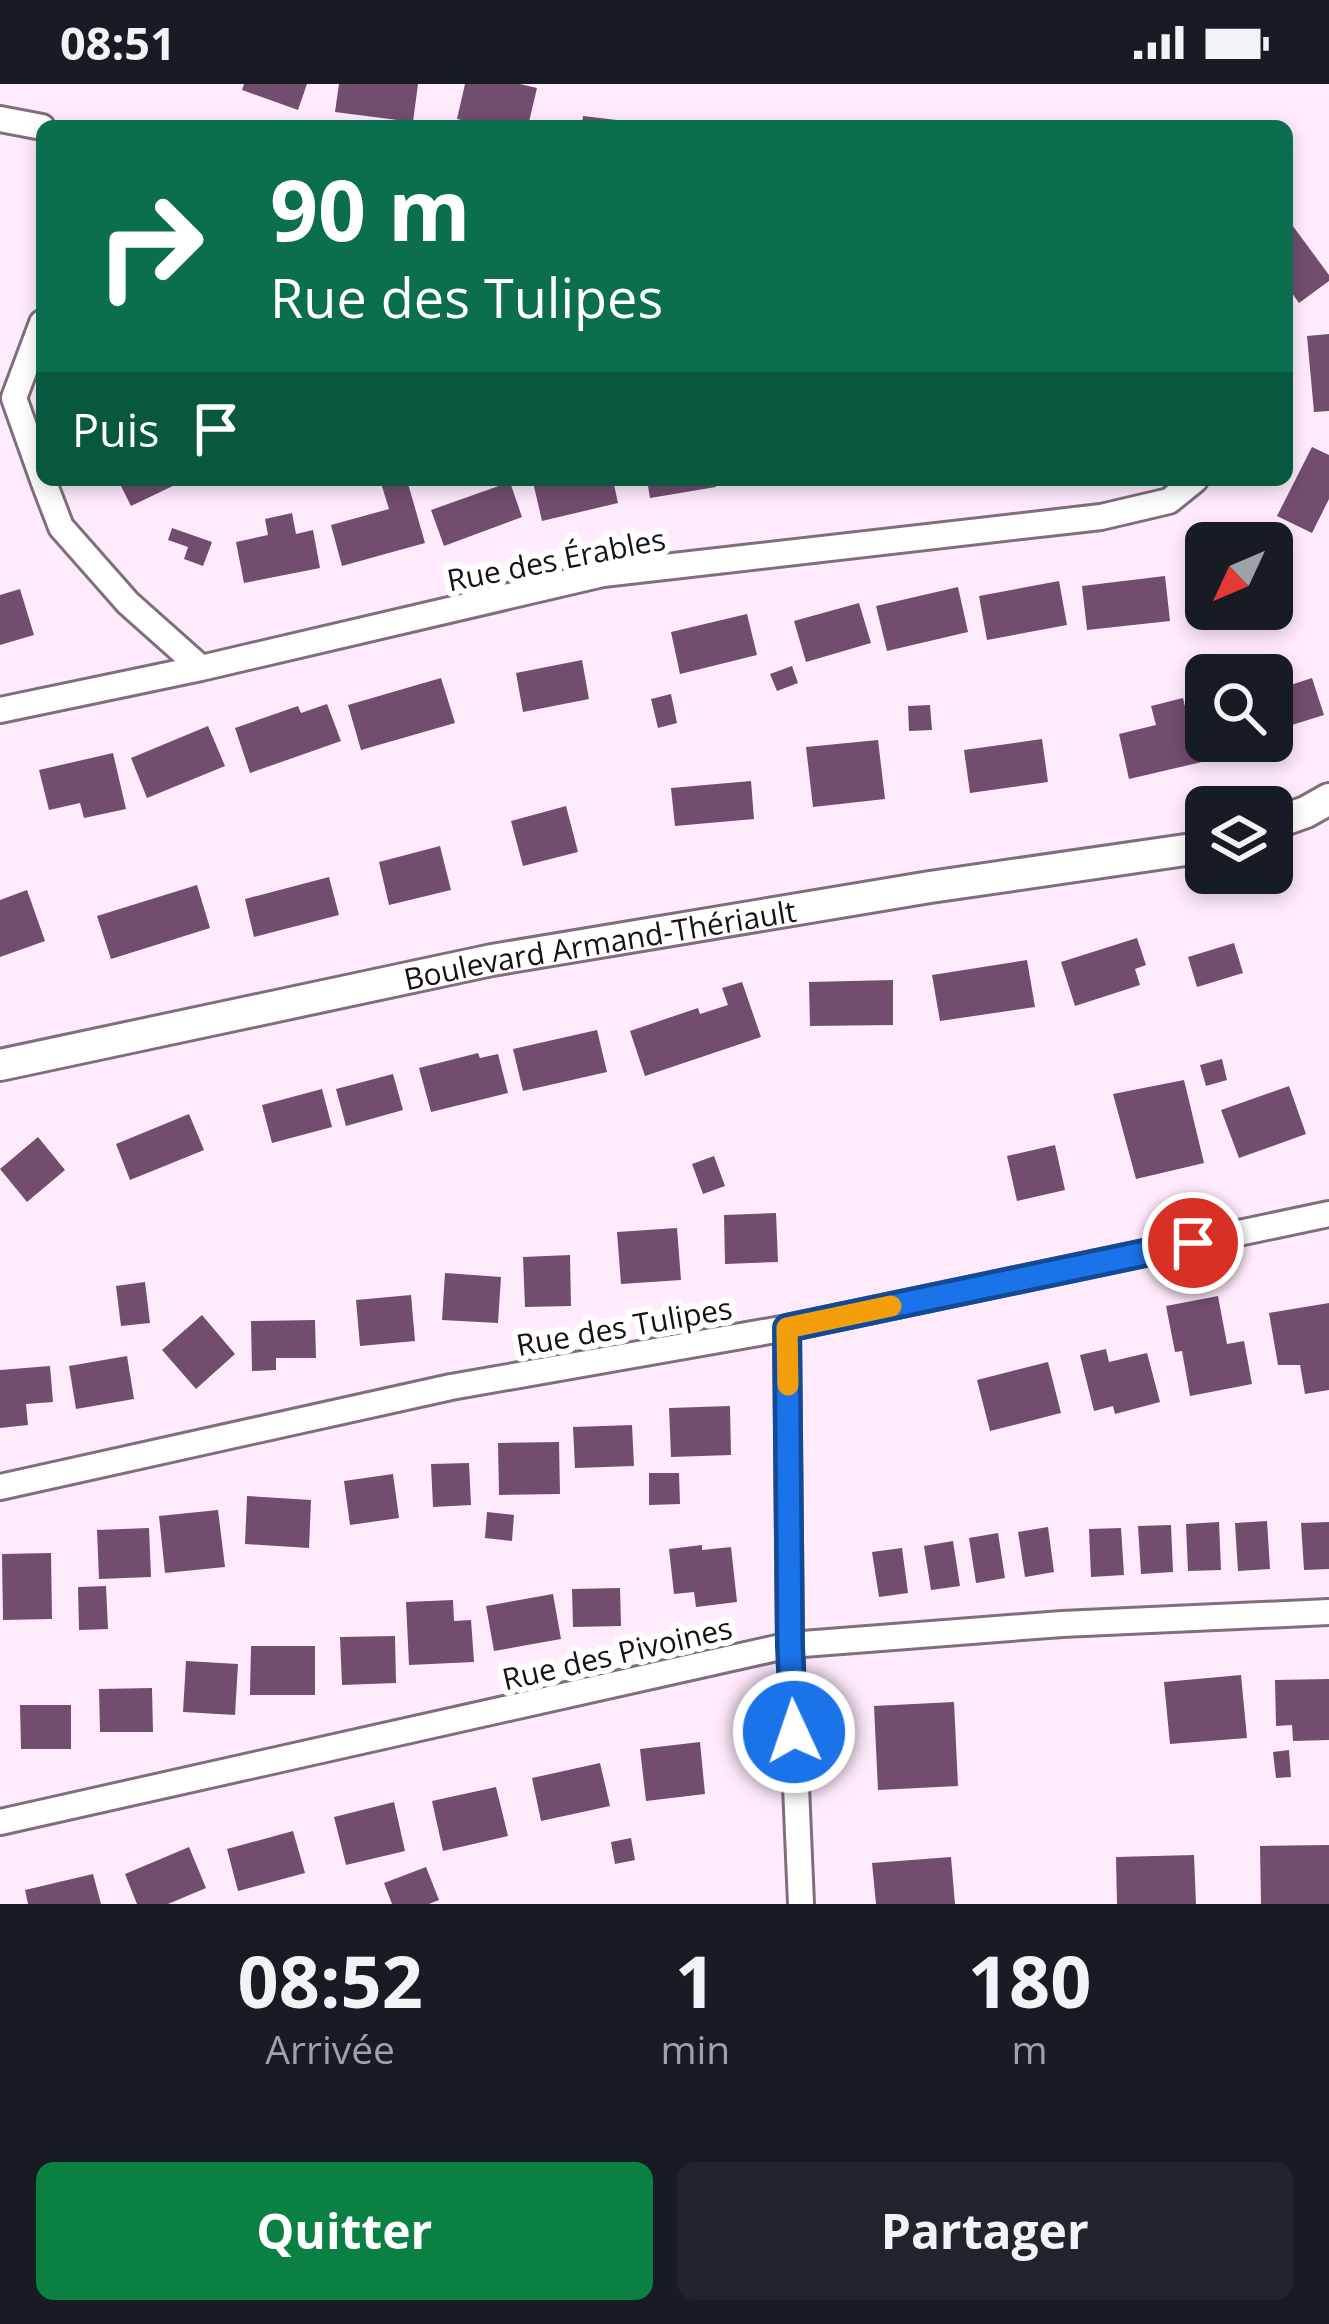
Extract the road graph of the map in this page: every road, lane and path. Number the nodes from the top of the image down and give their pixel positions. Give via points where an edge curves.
1 (0, 119) edge
2 (36, 126) edge
3 (36, 336) edge
4 (7, 398) edge
5 (36, 462) edge
6 (46, 486) edge
7 (1188, 486) edge
8 (201, 668) junction
9 (0, 710) edge
10 (1329, 799) edge
11 (1293, 817) edge
12 (1185, 850) edge
13 (0, 1065) edge
14 (1329, 1214) edge
15 (787, 1328) junction
16 (0, 1487) edge
17 (1329, 1612) edge
18 (790, 1646) junction
19 (0, 1822) edge
20 (801, 1904) edge

1 - 2 street
3 - 4 street
4 - 5 street
6 - 8 street via 61,527 128,603
7 - 8 street, Rue des Érables via 1169,501 1101,517 603,574
8 - 9 street, Rue des Érables
10 - 11 street
12 - 13 street, Boulevard Armand-Thériault via 492,960
14 - 15 street, Rue des Tulipes
15 - 16 street, Rue des Tulipes via 451,1387
15 - 18 street
17 - 18 street, Rue des Pivoines
18 - 19 street, Rue des Pivoines
18 - 20 street

